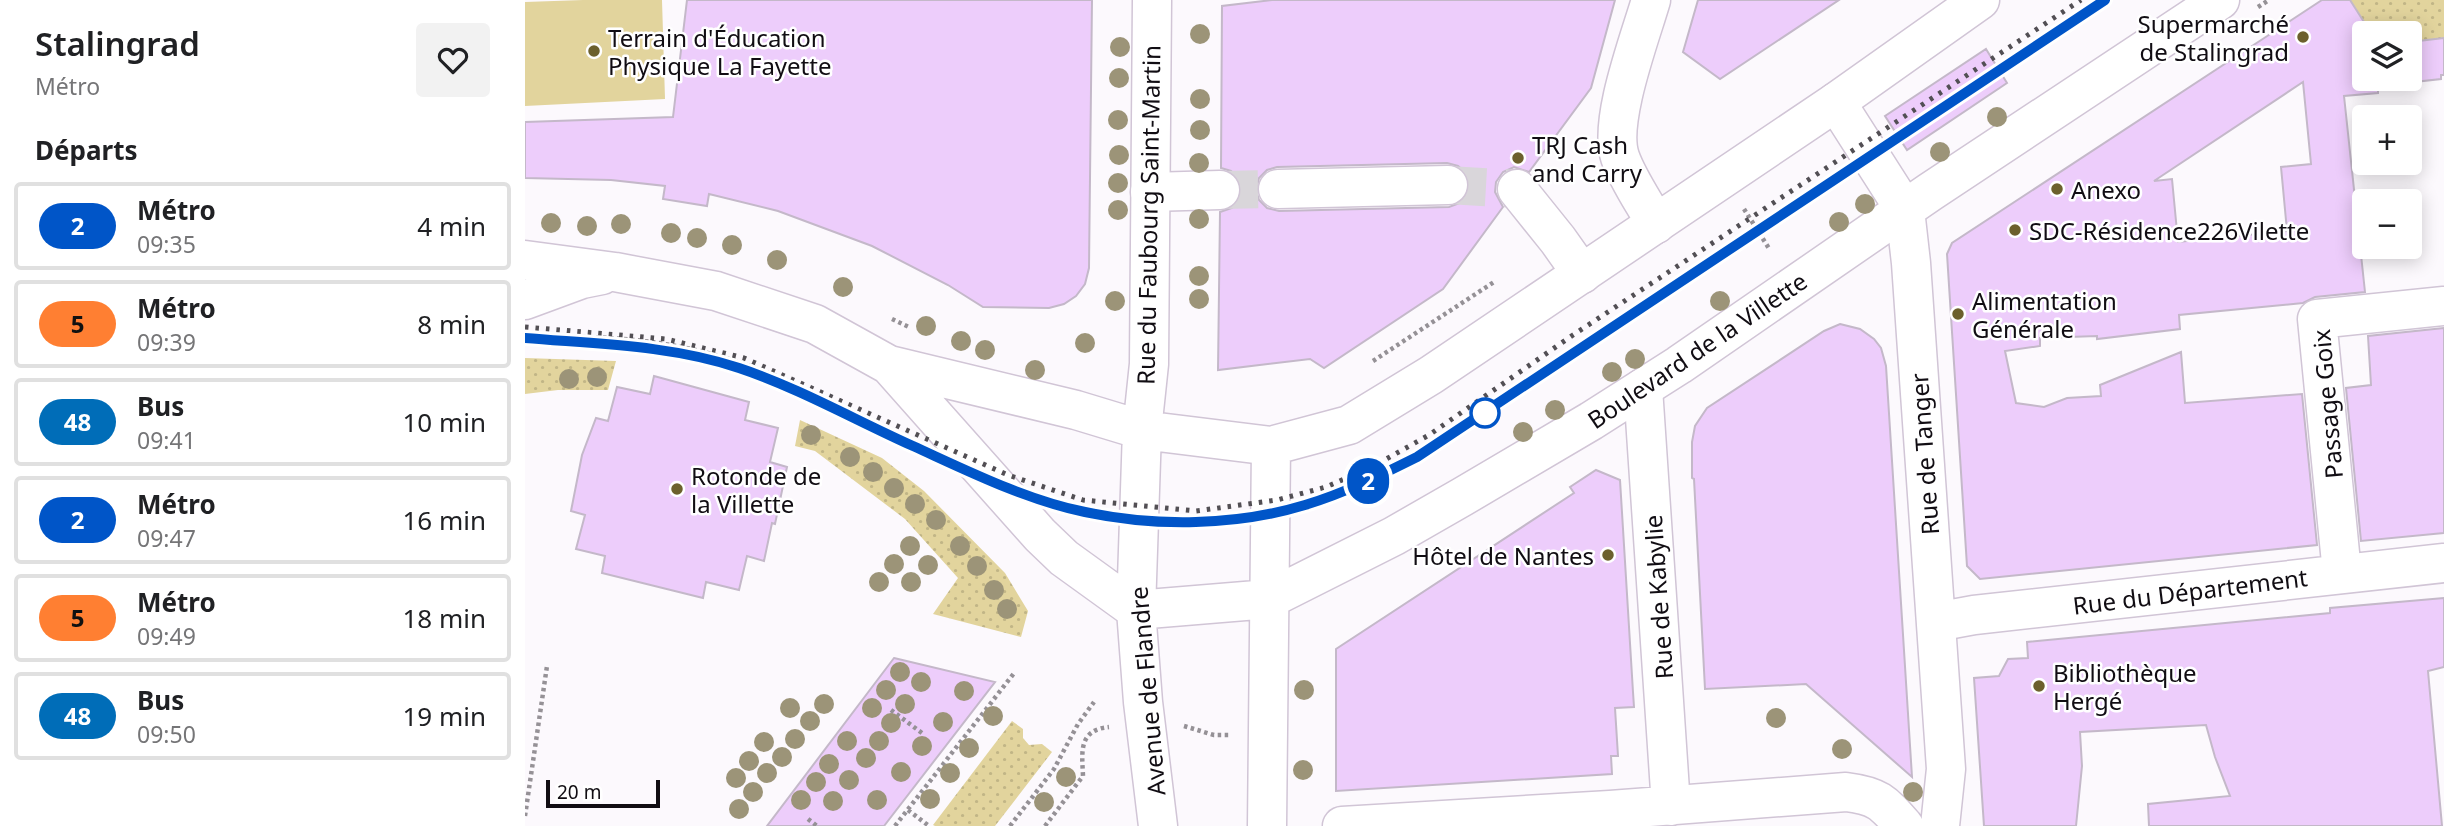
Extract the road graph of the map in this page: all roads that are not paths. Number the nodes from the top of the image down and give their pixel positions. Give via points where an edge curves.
1 (1152, 0) edge
2 (1651, 0) edge
3 (1980, 0) edge
4 (2220, 0) edge
5 (1836, 102) junction
6 (1448, 185) tunnel mouth
7 (1278, 189) tunnel mouth
8 (1517, 189) dead end
9 (1220, 190) tunnel mouth
10 (1150, 192) junction
11 (1905, 210) junction
12 (1656, 224) junction
13 (525, 260) edge
14 (614, 272) junction
15 (1582, 274) junction
16 (525, 300) edge
17 (2444, 306) edge
18 (889, 365) junction
19 (1643, 388) junction
20 (1142, 430) junction
21 (1271, 446) junction
22 (2444, 563) edge
23 (2342, 573) junction
24 (1269, 598) junction
25 (1136, 610) junction
26 (1936, 622) junction
27 (1671, 806) junction
28 (1157, 826) edge
29 (1268, 826) edge
30 (1342, 826) edge
31 (1904, 826) edge
32 (1940, 826) edge

1 - 10 main road, Rue du Faubourg Saint-Martin
2 - 12 main road via 1618,115 1618,135 1619,154
3 - 5 main road
4 - 11 main road, Boulevard de la Villette
5 - 11 main road, Rue de Tanger
5 - 12 main road
6 - 7 main road
8 - 15 main road
9 - 10 main road
10 - 20 main road, Rue du Faubourg Saint-Martin via 1149,364
11 - 19 main road, Boulevard de la Villette
11 - 26 main road, Rue de Tanger
12 - 15 main road
13 - 14 main road
14 - 16 main road
14 - 18 main road via 729,295 815,324
15 - 21 main road via 1349,425
17 - 23 main road, Passage Goix via 2317,319
18 - 20 main road
18 - 25 main road via 1040,535
19 - 24 main road, Boulevard de la Villette via 1462,498
19 - 27 main road, Rue de Kabylie
20 - 21 main road
20 - 25 main road, Avenue de Flandre
21 - 24 main road
22 - 23 main road, Rue du Département
23 - 26 main road, Rue du Département
24 - 25 main road, Boulevard de la Villette
24 - 29 main road
25 - 28 main road, Avenue de Flandre
26 - 32 main road, Rue de Tanger via 1946,769
27 - 30 main road
27 - 31 main road via 1846,792 1866,794 1885,803

